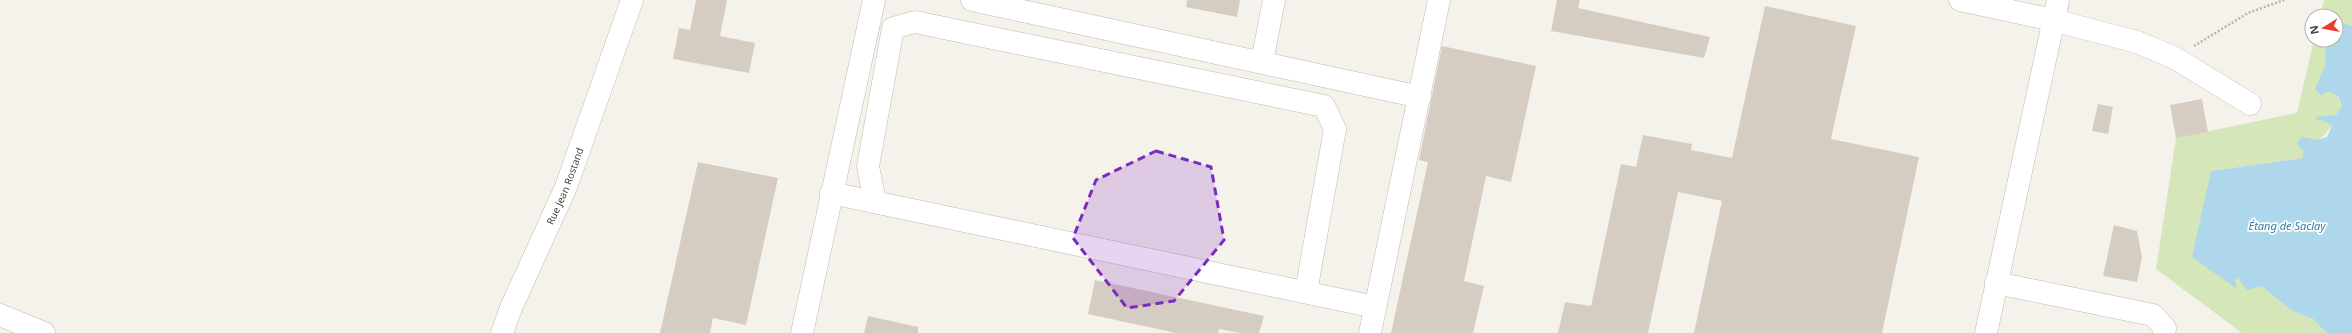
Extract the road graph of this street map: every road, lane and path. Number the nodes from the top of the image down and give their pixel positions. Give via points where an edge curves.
1 (632, 0) edge
2 (874, 0) edge
3 (972, 0) edge
4 (1274, 0) edge
5 (1439, 0) edge
6 (1960, 0) edge
7 (2284, 0) edge
8 (2056, 10) edge
9 (2175, 58) junction
10 (1262, 62) junction
11 (1420, 98) junction
12 (2250, 104) dead end
13 (831, 194) junction
14 (875, 202) junction
15 (1996, 283) junction
16 (1306, 292) junction
17 (1375, 307) junction
18 (0, 315) edge
19 (44, 333) edge
20 (502, 333) edge
21 (802, 333) edge
22 (1370, 333) edge
23 (1986, 333) edge
24 (2164, 333) edge

1 - 20 street, Rue Jean Rostand via 566,187
2 - 13 street
3 - 10 street
4 - 10 street
5 - 11 street
6 - 8 street
7 - 9 path via 2248,13
8 - 9 street
8 - 15 street
9 - 12 street
10 - 11 street
11 - 17 street
13 - 14 street
13 - 21 street
14 - 16 street
14 - 16 street via 868,166 893,28 916,22 1324,106 1335,129
15 - 23 street
15 - 24 street via 2153,315 2165,328
16 - 17 street
17 - 22 street
18 - 19 street

